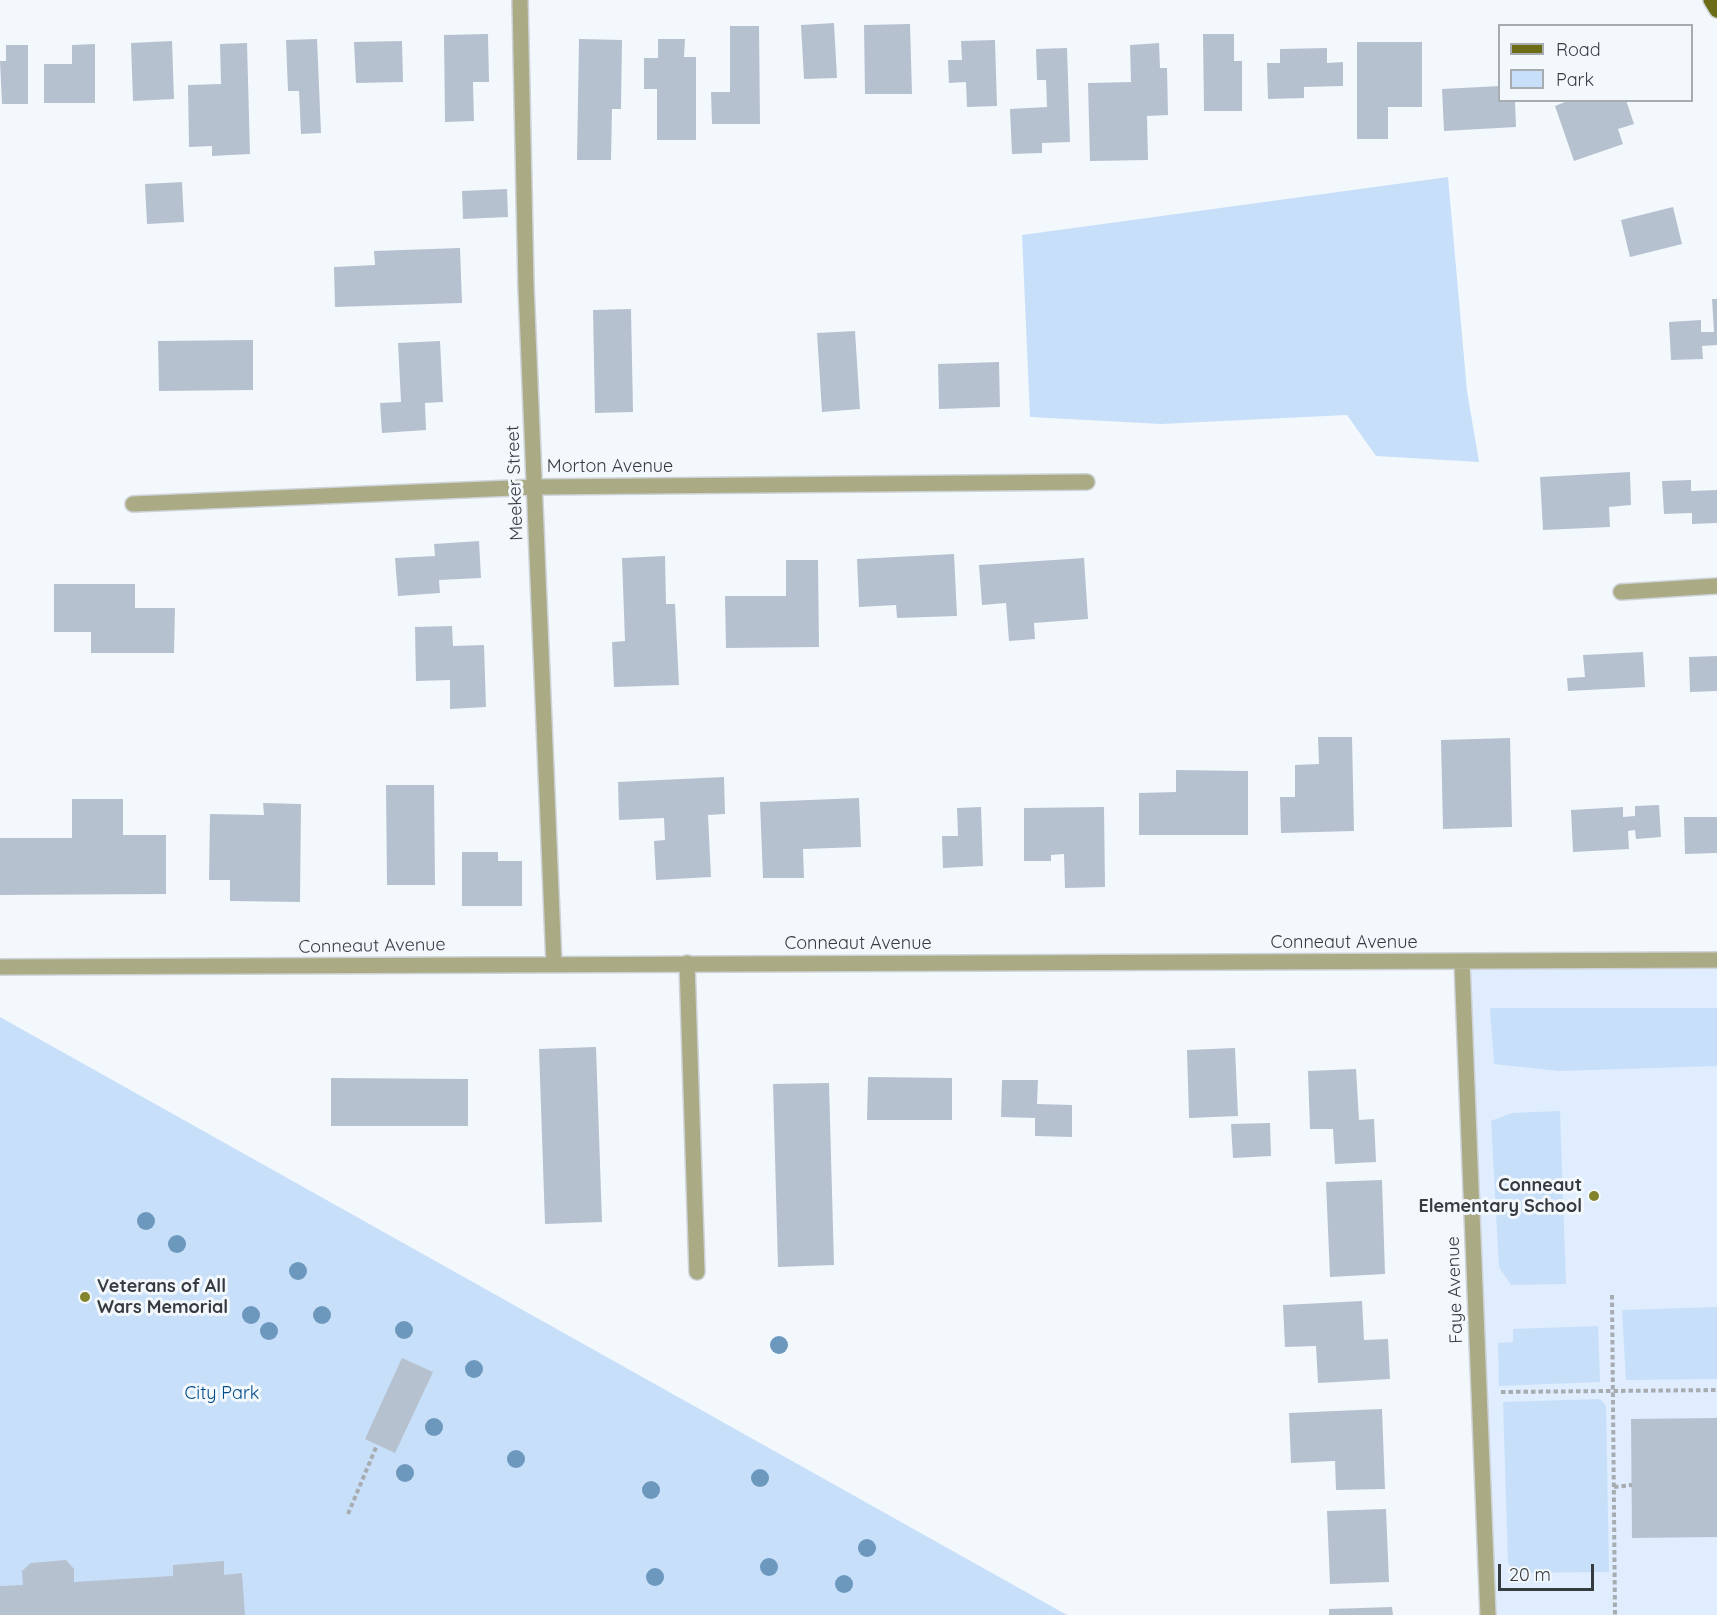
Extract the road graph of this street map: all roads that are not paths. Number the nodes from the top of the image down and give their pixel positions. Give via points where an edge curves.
1 (520, 0) edge
2 (1711, 0) edge
3 (1717, 10) edge
4 (1087, 482) dead end
5 (536, 487) junction
6 (133, 504) dead end
7 (1717, 586) edge
8 (1621, 592) dead end
9 (1717, 960) edge
10 (687, 963) junction
11 (1462, 963) junction
12 (554, 964) junction
13 (0, 967) edge
14 (697, 1272) dead end
15 (1488, 1615) edge

1 - 5 street, Meeker Street via 526,286
2 - 3 main road
4 - 5 street, Morton Avenue
5 - 6 street, Morton Avenue
5 - 12 street, Meeker Street
7 - 8 street
9 - 11 street, Conneaut Avenue
10 - 11 street, Conneaut Avenue
10 - 12 street, Conneaut Avenue
10 - 14 street
11 - 15 street, Faye Avenue
12 - 13 street, Conneaut Avenue

